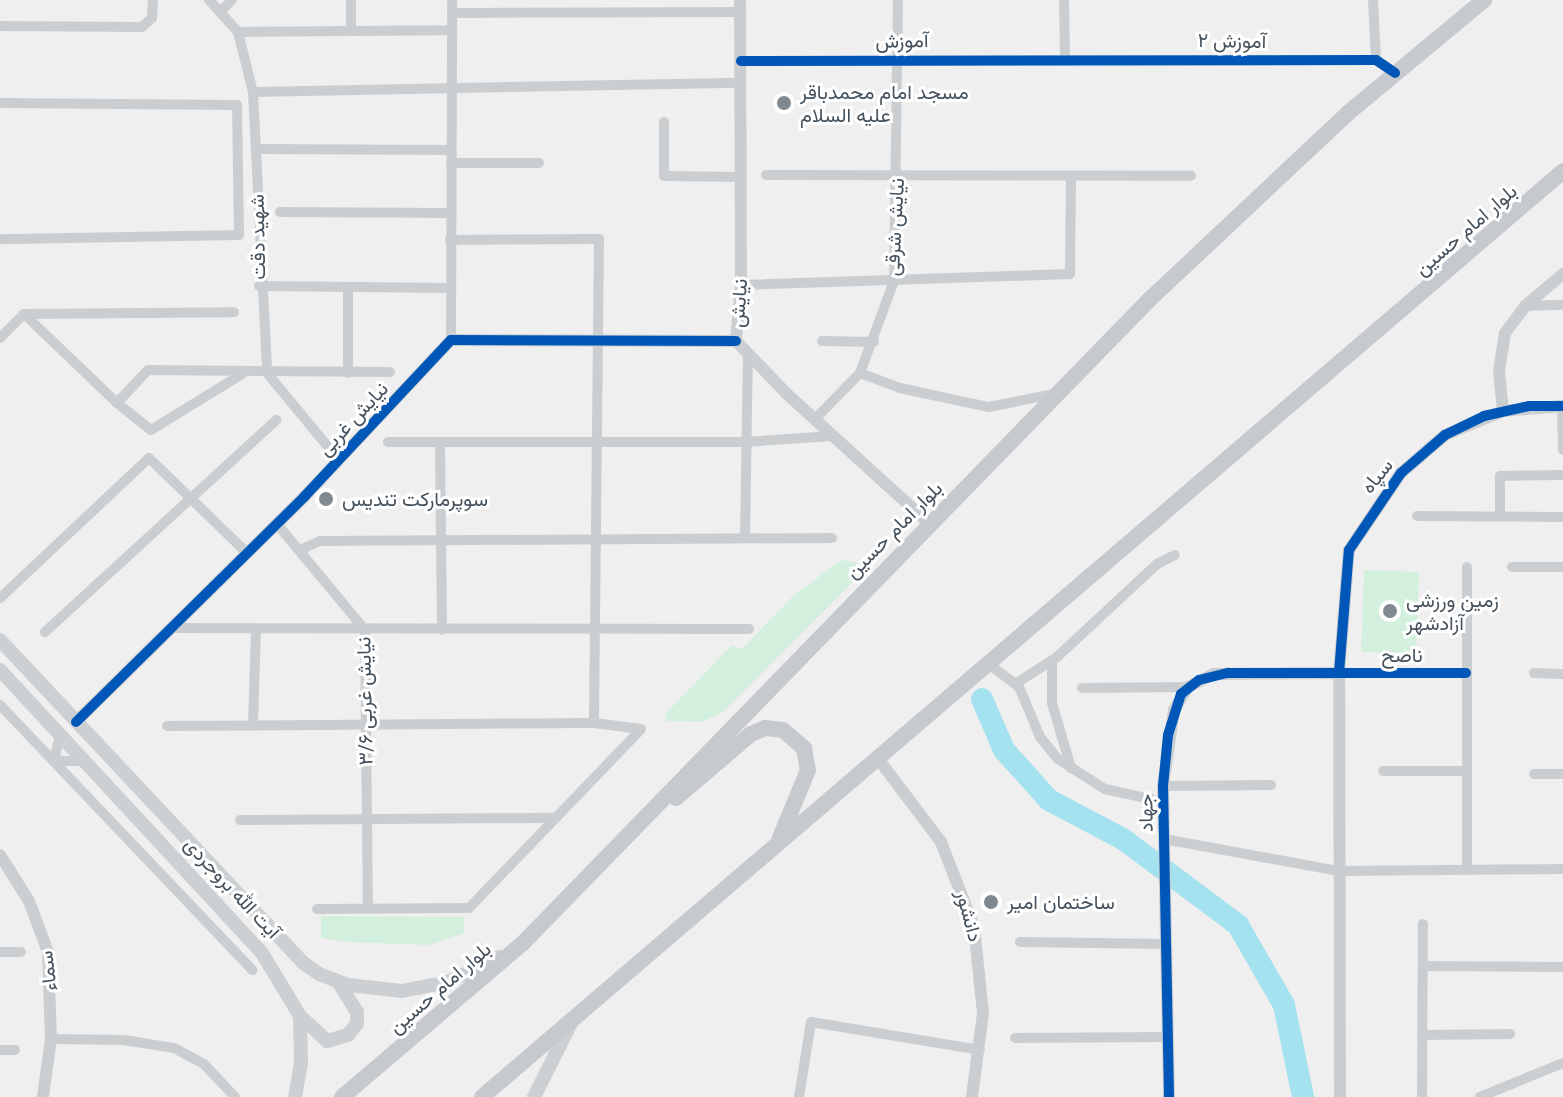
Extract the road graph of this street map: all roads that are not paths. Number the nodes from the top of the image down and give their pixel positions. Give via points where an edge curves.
1 (153, 0) edge
2 (209, 0) edge
3 (232, 0) edge
4 (351, 0) edge
5 (452, 0) edge
6 (898, 0) edge
7 (1064, 0) edge
8 (1373, 0) edge
9 (1484, 0) edge
10 (740, 6) edge
11 (220, 12) junction
12 (452, 13) junction
13 (0, 26) edge
14 (452, 30) junction
15 (351, 31) junction
16 (238, 32) junction
17 (1065, 57) junction
18 (898, 59) junction
19 (1376, 60) junction
20 (741, 61) junction
21 (1395, 73) junction
22 (741, 83) junction
23 (451, 88) junction
24 (253, 92) junction
25 (0, 103) edge
26 (664, 122) dead end
27 (257, 149) junction
28 (451, 150) junction
29 (451, 163) junction
30 (539, 163) dead end
31 (1563, 171) edge
32 (766, 175) dead end
33 (1191, 176) dead end
34 (741, 177) junction
35 (898, 177) junction
36 (1071, 177) junction
37 (280, 212) dead end
38 (450, 213) junction
39 (0, 239) edge
40 (450, 240) junction
41 (1563, 274) edge
42 (894, 281) junction
43 (741, 285) junction
44 (259, 286) junction
45 (348, 287) junction
46 (449, 288) junction
47 (1563, 305) edge
48 (1525, 306) junction
49 (234, 312) dead end
50 (24, 314) junction
51 (0, 338) edge
52 (451, 340) junction
53 (736, 341) junction
54 (822, 341) dead end
55 (598, 342) junction
56 (874, 342) junction
57 (748, 353) junction
58 (244, 372) junction
59 (390, 372) dead end
60 (267, 373) junction
61 (348, 373) junction
62 (860, 373) junction
63 (1060, 392) junction
64 (117, 403) junction
65 (1562, 406) edge
66 (1503, 411) junction
67 (815, 419) junction
68 (276, 420) dead end
69 (833, 436) junction
70 (388, 442) dead end
71 (440, 442) junction
72 (745, 442) junction
73 (597, 443) junction
74 (1563, 450) edge
75 (339, 460) junction
76 (1563, 475) edge
77 (190, 496) junction
78 (1417, 516) dead end
79 (1500, 516) junction
80 (1563, 517) edge
81 (929, 523) junction
82 (277, 524) junction
83 (597, 536) junction
84 (745, 538) junction
85 (832, 538) dead end
86 (440, 539) junction
87 (302, 549) junction
88 (247, 553) junction
89 (1175, 555) dead end
90 (1467, 567) dead end
91 (1512, 567) dead end
92 (1563, 567) edge
93 (0, 598) edge
94 (172, 628) junction
95 (256, 629) junction
96 (597, 629) junction
97 (749, 629) dead end
98 (365, 630) junction
99 (442, 630) junction
100 (45, 632) dead end
101 (0, 640) edge
102 (1052, 660) junction
103 (990, 665) junction
104 (0, 670) edge
105 (1339, 673) junction
106 (1466, 673) junction
107 (1534, 673) dead end
108 (1563, 674) edge
109 (1015, 684) junction
110 (1188, 687) junction
111 (1082, 688) dead end
112 (0, 705) edge
113 (76, 722) junction
114 (366, 723) junction
115 (594, 723) junction
116 (253, 725) junction
117 (167, 726) dead end
118 (60, 735) junction
119 (879, 760) junction
120 (54, 761) junction
121 (84, 761) junction
122 (1071, 768) junction
123 (1383, 771) dead end
124 (1466, 771) junction
125 (1534, 774) dead end
126 (1563, 774) edge
127 (1271, 785) dead end
128 (1163, 786) junction
129 (1164, 802) junction
130 (556, 818) junction
131 (367, 819) junction
132 (240, 820) dead end
133 (778, 843) junction
134 (1164, 844) junction
135 (0, 855) edge
136 (607, 856) junction
137 (1563, 869) edge
138 (1467, 870) junction
139 (1339, 871) junction
140 (198, 883) junction
141 (317, 909) dead end
142 (368, 909) junction
143 (195, 910) junction
144 (1423, 924) dead end
145 (1020, 942) dead end
146 (523, 943) junction
147 (1166, 944) junction
148 (0, 952) edge
149 (21, 952) dead end
150 (1423, 966) junction
151 (1563, 967) edge
152 (252, 970) dead end
153 (338, 982) junction
154 (300, 1016) junction
155 (572, 1022) junction
156 (1510, 1034) dead end
157 (1422, 1035) junction
158 (1168, 1037) junction
159 (1015, 1038) dead end
160 (51, 1039) junction
161 (0, 1050) edge
162 (15, 1050) dead end
163 (980, 1050) junction
164 (1563, 1063) edge
165 (43, 1097) edge
166 (235, 1097) edge
167 (295, 1097) edge
168 (342, 1097) edge
169 (482, 1097) edge
170 (534, 1097) edge
171 (799, 1097) edge
172 (972, 1097) edge
173 (1169, 1097) edge
174 (1340, 1097) edge
175 (1422, 1097) edge
176 (1480, 1097) edge

1 - 13 street via 152,18 142,27
2 - 11 street, شهید دقت
3 - 11 street
4 - 15 street
5 - 12 street
6 - 18 street, نیایش شرقی
7 - 17 street
8 - 19 street
9 - 21 main road, بلوار امام حسین
10 - 12 street
10 - 20 street, نیایش
11 - 16 street, شهید دقت
12 - 14 street
14 - 15 street
14 - 23 street
15 - 16 street
16 - 24 street, شهید دقت
17 - 18 street, آموزش
17 - 19 street, آموزش ۲
18 - 20 street, آموزش
18 - 35 street, نیایش شرقی
19 - 21 street
20 - 22 street, نیایش
21 - 63 main road, بلوار امام حسین via 1156,293
22 - 23 street
22 - 34 street, نیایش
23 - 24 street
23 - 28 street
24 - 27 street, شهید دقت
25 - 39 street via 237,105 239,235
26 - 34 street via 664,176
27 - 28 street
27 - 44 street, شهید دقت
28 - 29 street
29 - 30 street
29 - 38 street
31 - 103 main road, بلوار امام حسین
32 - 35 street
33 - 36 street
34 - 43 street, نیایش
35 - 36 street
35 - 42 street, نیایش شرقی
36 - 42 street via 1070,274
37 - 38 street
38 - 40 street
40 - 46 street
40 - 55 street via 599,239
41 - 48 street
42 - 43 street
42 - 56 street, نیایش شرقی
43 - 53 street, نیایش
44 - 45 street
44 - 60 street, شهید دقت
45 - 46 street
45 - 61 street
46 - 52 street
47 - 48 street
48 - 66 street via 1501,348
49 - 50 street
50 - 51 street
50 - 64 street
52 - 55 street
52 - 75 street, نیایش غربی
53 - 55 street
53 - 57 street, نیایش
54 - 56 street
55 - 73 street
56 - 62 street, نیایش شرقی
57 - 67 street, نیایش
57 - 72 street
58 - 60 street
58 - 64 street via 148,370
58 - 64 street via 151,430
59 - 61 street
60 - 61 street
60 - 75 street
62 - 63 street via 900,388 989,407
62 - 67 street, نیایش شرقی
63 - 81 main road, بلوار امام حسین
65 - 66 street, سپاه
65 - 74 street
66 - 105 street, سپاه via 1465,424 1423,451 1364,521 1343,574
67 - 69 street, نیایش
68 - 77 street
69 - 72 street
69 - 81 street, نیایش
70 - 71 street
71 - 73 street
71 - 86 street
72 - 73 street
72 - 84 street
73 - 83 street
75 - 82 street, نیایش غربی
76 - 79 street via 1500,476
77 - 88 street
77 - 93 street via 149,458
77 - 100 street
78 - 79 street
79 - 80 street
81 - 136 main road, بلوار امام حسین
82 - 87 street, نیایش غربی ۳/۶
82 - 88 street, نیایش غربی
83 - 84 street
83 - 86 street
83 - 96 street
84 - 85 street
86 - 87 street via 320,541
86 - 99 street
87 - 98 street, نیایش غربی ۳/۶
88 - 94 street, نیایش غربی
89 - 102 street via 1157,564
90 - 106 street
91 - 92 street
94 - 95 street
94 - 113 street, نیایش غربی
95 - 98 street
95 - 116 street
96 - 97 street
96 - 99 street
96 - 115 street
98 - 99 street
98 - 114 street, نیایش غربی ۳/۶
101 - 113 main road, آیت الله بروجردی
102 - 109 street
102 - 122 street via 1052,703
103 - 109 street
103 - 119 main road, بلوار امام حسین
104 - 118 main road, آیت الله بروجردی
105 - 106 street, ناصح
105 - 110 street via 1228,673
105 - 139 street, سپاه
106 - 124 street
107 - 108 street
109 - 122 street via 1045,746
110 - 111 street
110 - 128 street, جهاد via 1174,710
112 - 120 street
113 - 153 main road, آیت الله بروجردی via 302,962
114 - 115 street
114 - 116 street
114 - 131 street, نیایش غربی ۳/۶
115 - 130 street via 641,729
116 - 117 street
118 - 120 street
118 - 121 main road, آیت الله بروجردی
119 - 133 main road, بلوار امام حسین
119 - 163 street, دانشور via 928,820 960,882 980,959
120 - 121 street
120 - 143 street
121 - 140 main road, آیت الله بروجردی
122 - 129 street via 1117,794
123 - 124 street
124 - 138 street
125 - 126 street
127 - 128 street
128 - 129 street, جهاد
129 - 134 street, جهاد
130 - 131 street
130 - 142 street via 469,908
131 - 132 street
131 - 142 street, نیایش غربی ۳/۶
133 - 136 main road via 807,779 808,762 796,737 765,728 751,734
133 - 155 main road, بلوار امام حسین
134 - 139 street
134 - 147 street, جهاد
135 - 160 street, سماء via 29,901 48,952
136 - 146 main road, بلوار امام حسین
137 - 138 street
138 - 139 street
139 - 174 street, سپاه
140 - 143 street
140 - 154 main road, آیت الله بروجردی via 262,953
141 - 142 street
143 - 152 street
144 - 150 street
145 - 147 street
146 - 153 main road, آیت الله بروجردی via 465,976 433,986 402,991
146 - 168 main road, بلوار امام حسین
147 - 158 street, جهاد
148 - 149 street
150 - 151 street
150 - 157 street
153 - 154 main road via 357,1012 357,1024 348,1035 327,1041
154 - 167 main road, آیت الله بروجردی
155 - 169 main road, بلوار امام حسین
155 - 170 main road
156 - 157 street
157 - 175 street
158 - 159 street
158 - 173 street, جهاد
160 - 165 street, سماء
160 - 166 street via 124,1040 174,1048 204,1064
161 - 162 street
163 - 171 street via 811,1022
163 - 172 street, دانشور
164 - 176 street

